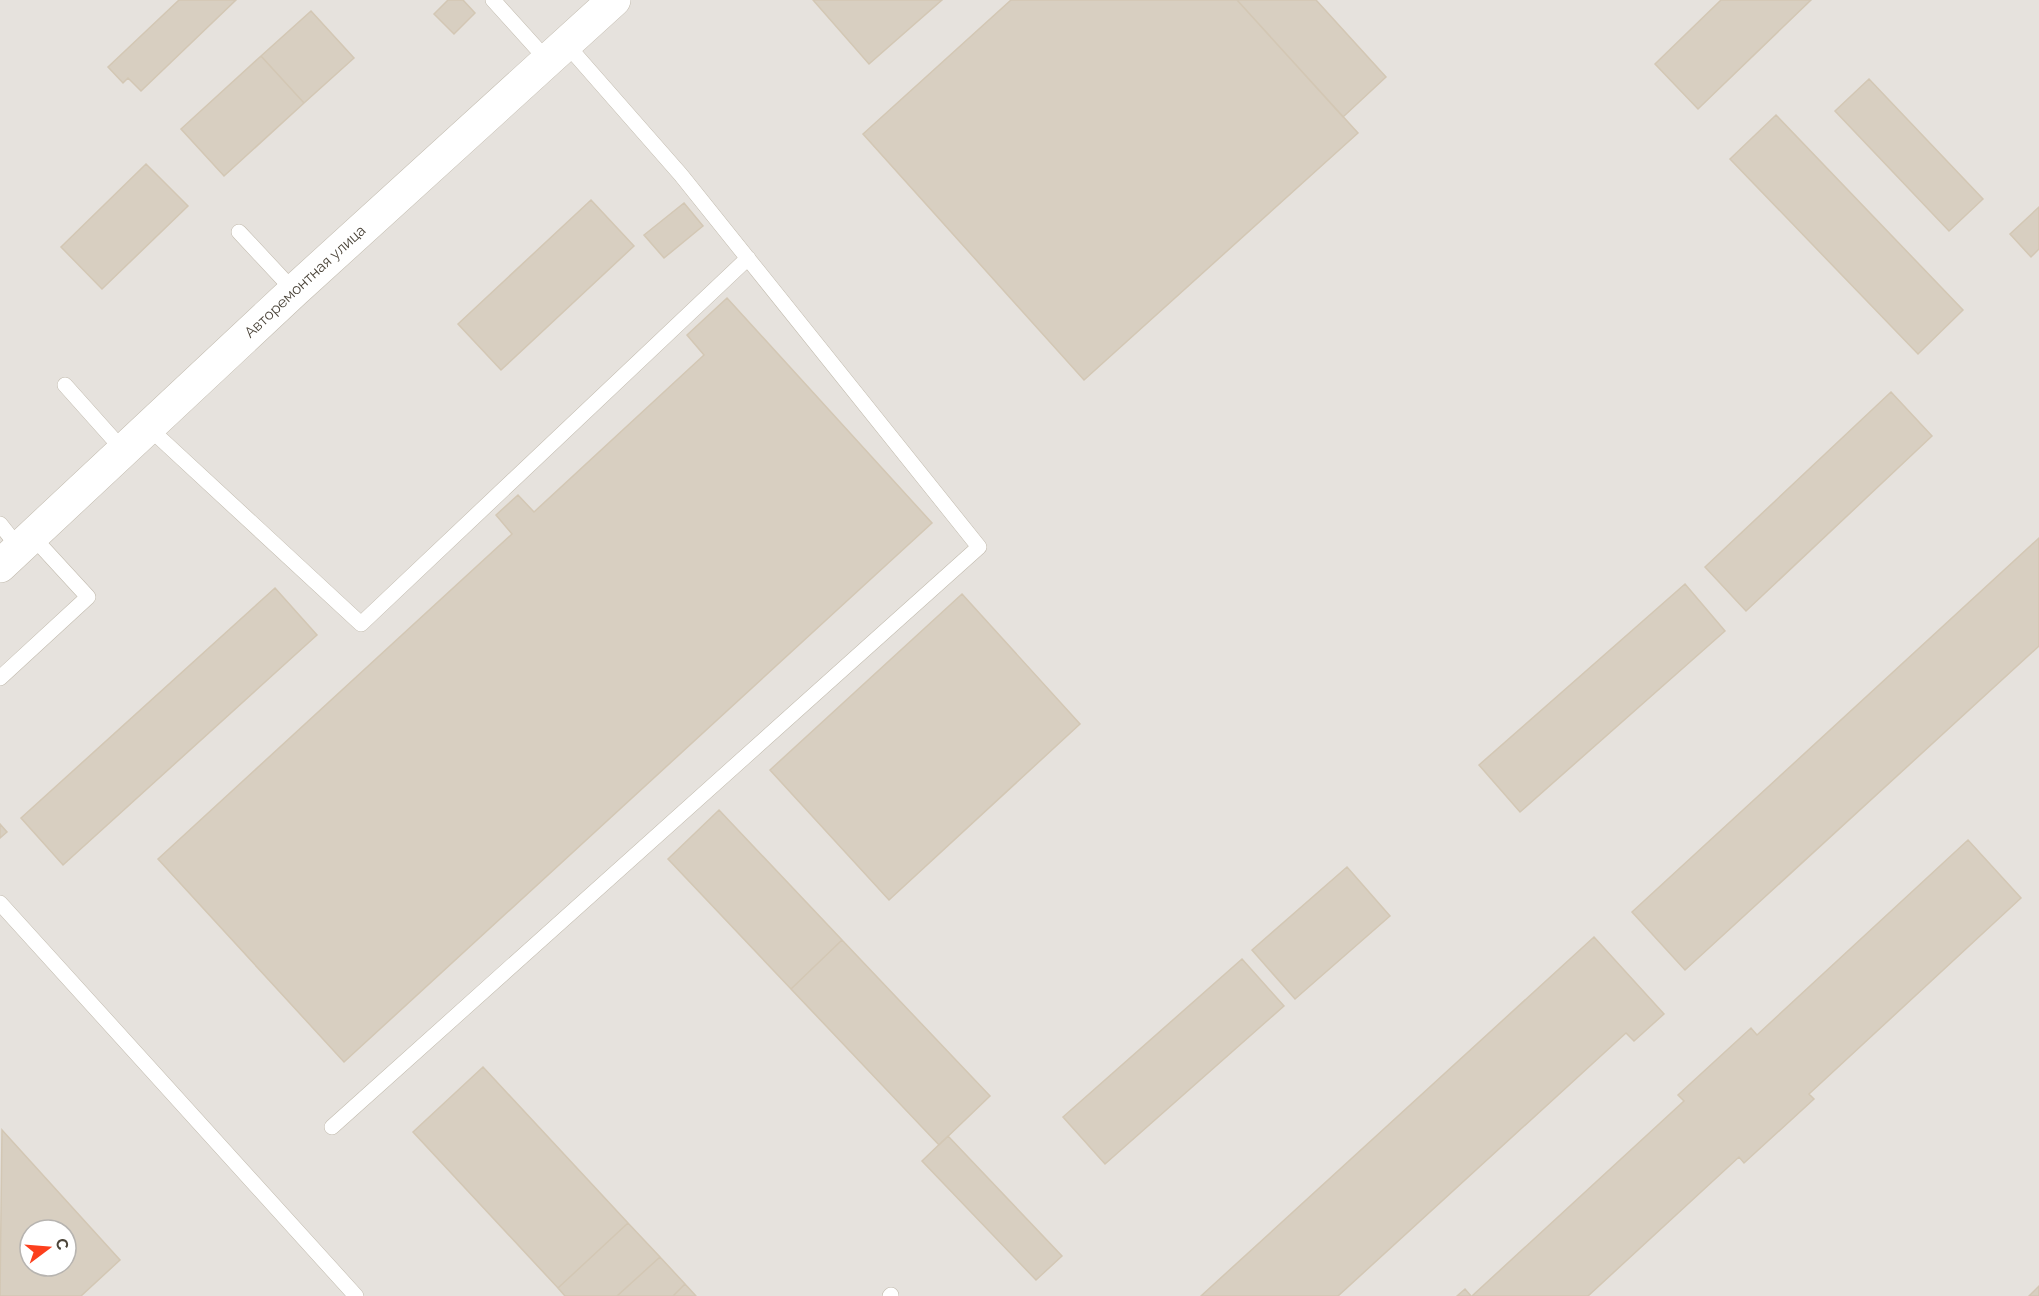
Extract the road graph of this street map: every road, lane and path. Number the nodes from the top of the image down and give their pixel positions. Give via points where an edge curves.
1 (493, 0) edge
2 (614, 0) edge
3 (557, 53) junction
4 (238, 232) dead end
5 (748, 258) junction
6 (294, 291) junction
7 (65, 385) dead end
8 (148, 427) junction
9 (123, 450) junction
10 (13, 543) edge
11 (0, 678) edge
12 (0, 903) edge
13 (332, 1127) dead end
14 (356, 1296) edge

1 - 3 lane
2 - 3 street, Авторемонтная улица
3 - 5 lane via 681,174
3 - 6 street, Авторемонтная улица
4 - 6 lane
5 - 8 lane via 361,624
5 - 13 lane via 979,547
6 - 8 street, Авторемонтная улица
7 - 9 lane
8 - 9 street, Авторемонтная улица
9 - 10 street, Авторемонтная улица
10 - 11 lane via 88,597
12 - 14 lane

